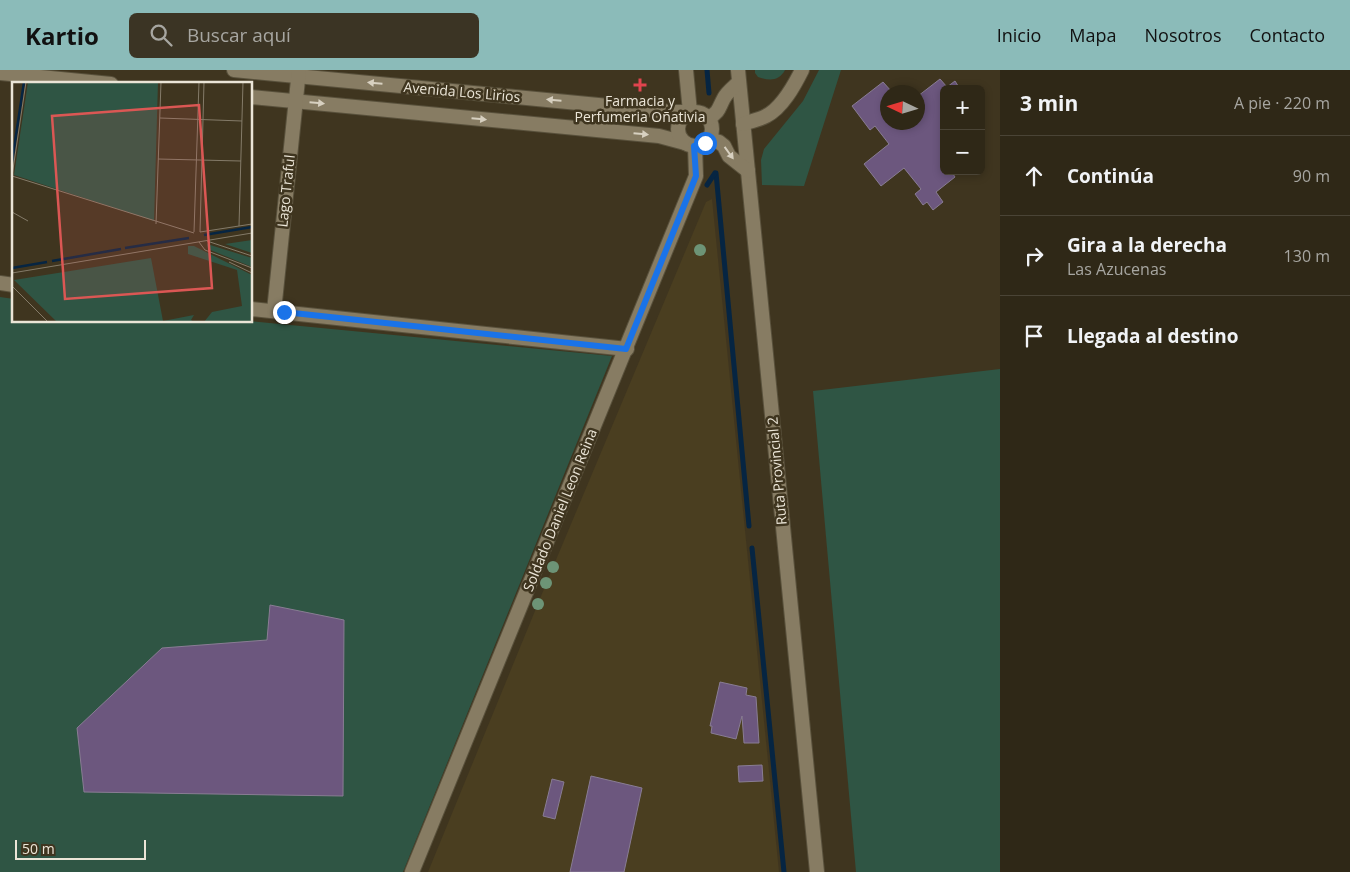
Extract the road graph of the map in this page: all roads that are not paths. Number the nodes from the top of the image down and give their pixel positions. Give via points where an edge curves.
1 (234, 70) edge
2 (686, 70) edge
3 (802, 70) edge
4 (0, 73) edge
5 (299, 73) edge
6 (740, 74) edge
7 (77, 78) edge
8 (99, 82) edge
9 (252, 97) edge
10 (296, 101) junction
11 (690, 112) junction
12 (709, 118) junction
13 (743, 124) junction
14 (709, 139) junction
15 (690, 144) junction
16 (748, 170) junction
17 (252, 309) edge
18 (274, 312) junction
19 (626, 349) junction
20 (412, 872) edge
21 (817, 872) edge

1 - 5 street, Avenida Los Lirios
2 - 11 street
3 - 13 street via 792,90 767,116
4 - 7 street
5 - 10 street, Lago Traful
11 -> 5 street, Avenida Los Lirios
6 - 12 street via 724,96 720,109
6 - 13 street, Ruta Provincial 2
7 - 8 street
9 - 10 street, Avenida Los Lirios
10 -> 15 street, Avenida Los Lirios via 659,136
10 - 18 street, Lago Traful
11 - 12 street via 700,112
11 - 15 street via 681,119 678,129 681,139
12 - 14 street via 712,128
13 - 16 street, Ruta Provincial 2
14 - 15 street via 700,145
14 -> 16 street via 719,142 729,156
15 - 19 street, Soldado Daniel Leon Reina via 696,176
16 - 21 street, Ruta Provincial 2
17 - 18 street
18 - 19 street
19 - 20 street, Soldado Daniel Leon Reina

